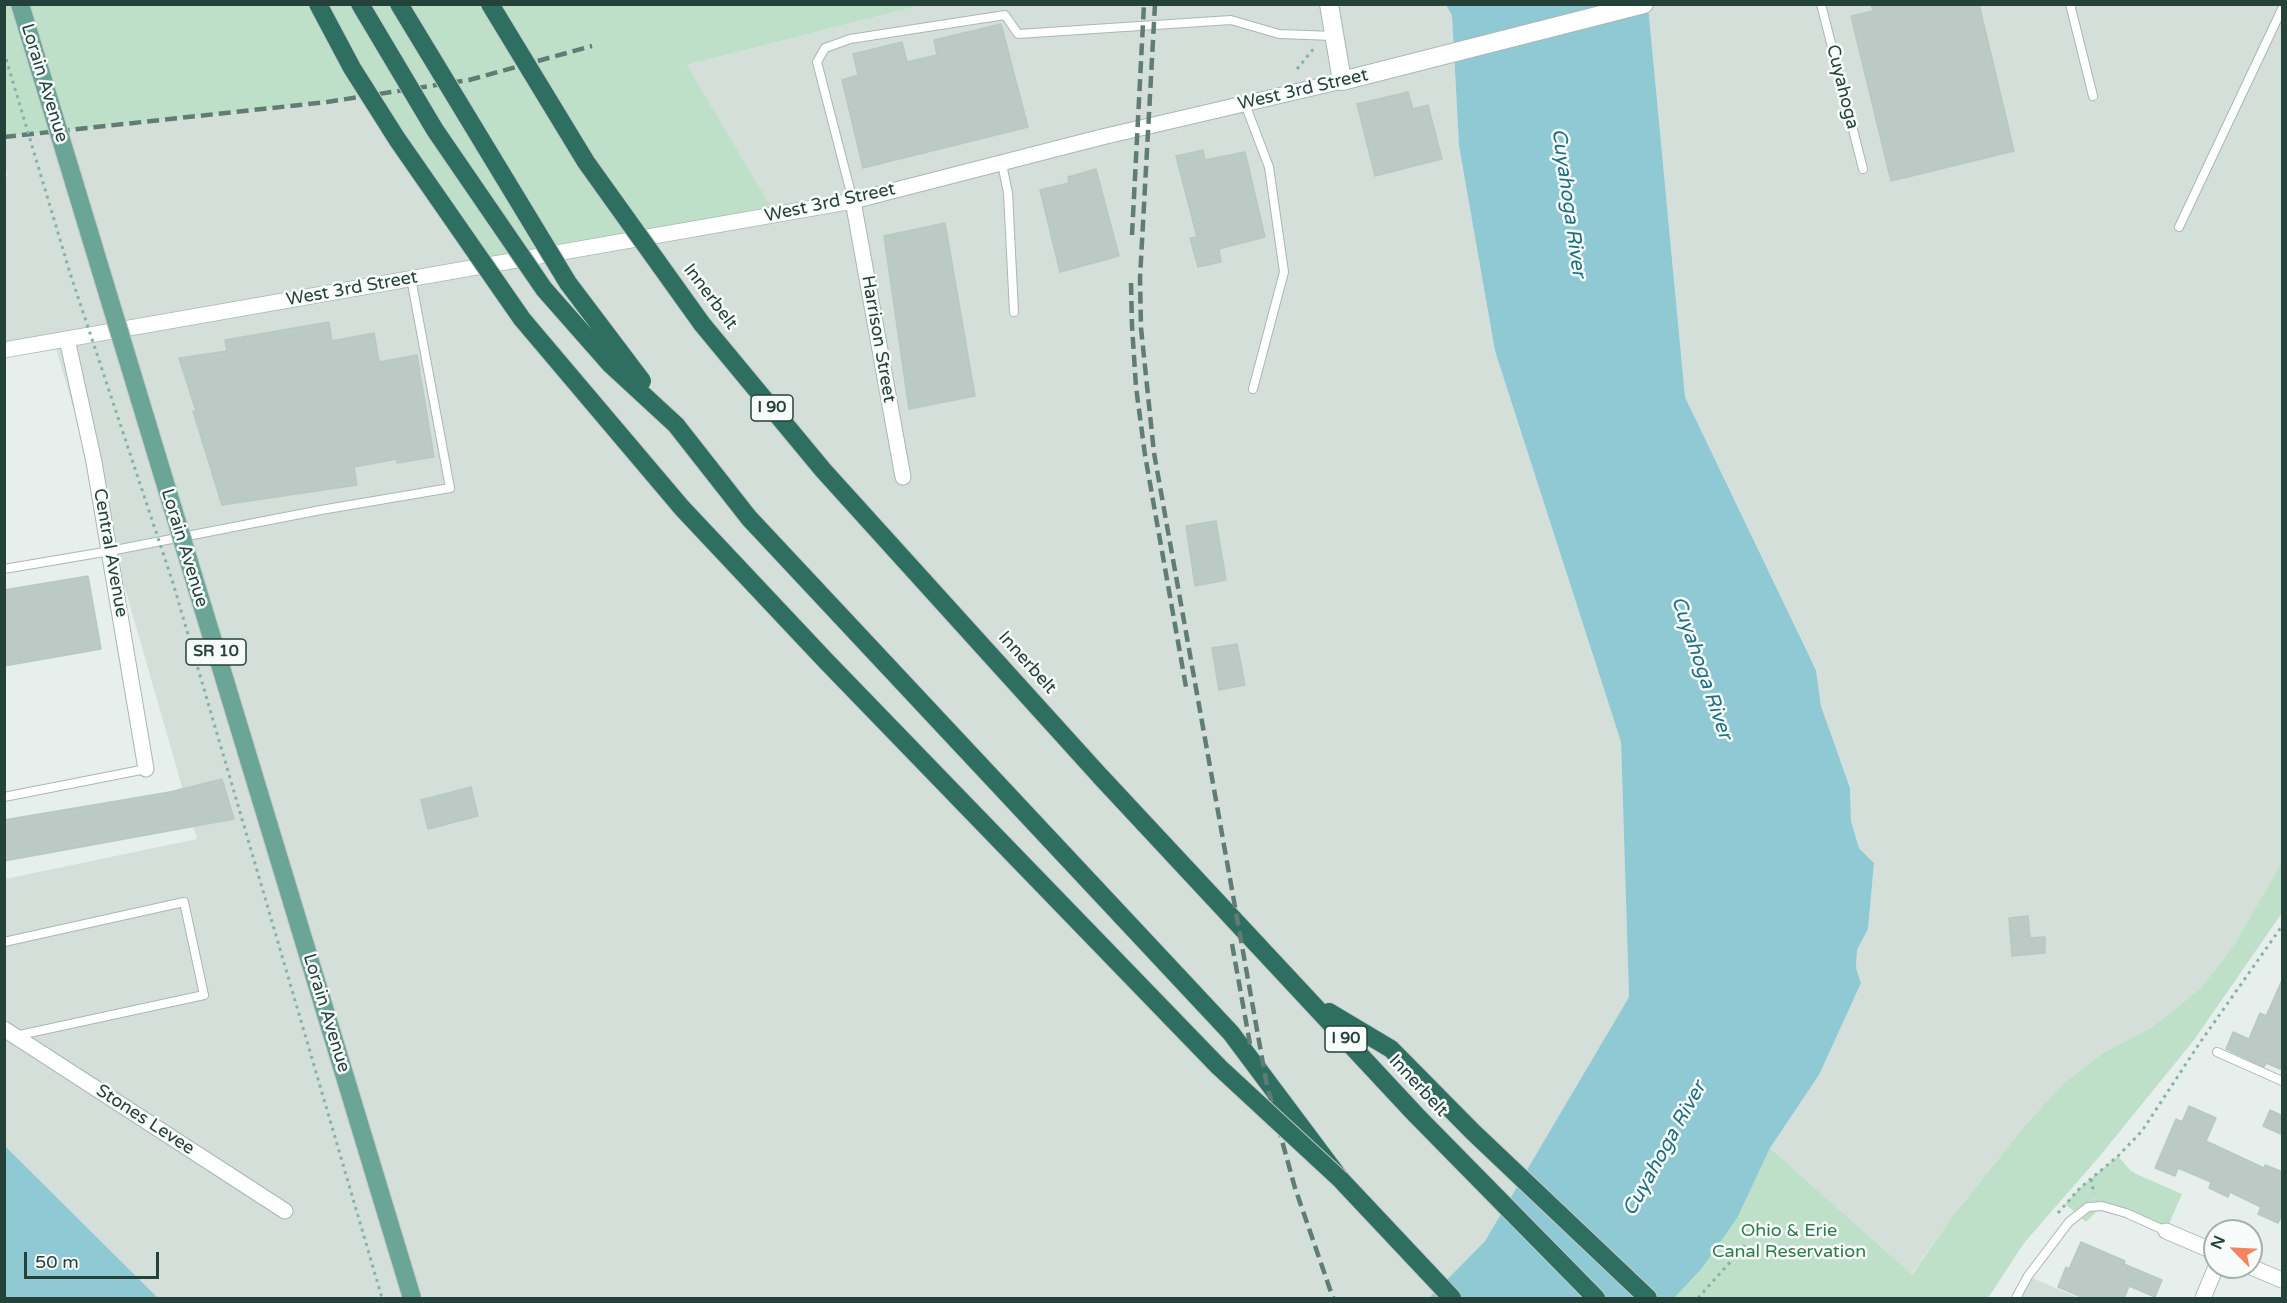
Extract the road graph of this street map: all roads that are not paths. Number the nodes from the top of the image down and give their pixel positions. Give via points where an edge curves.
1 (20, 4) edge
2 (318, 4) edge
3 (360, 4) edge
4 (399, 4) edge
5 (490, 4) edge
6 (1329, 4) edge
7 (1644, 4) edge
8 (1821, 4) edge
9 (2070, 4) edge
10 (2283, 9) edge
11 (1334, 36) junction
12 (1342, 81) junction
13 (2093, 96) dead end
14 (1245, 104) junction
15 (1002, 164) junction
16 (1863, 169) dead end
17 (853, 201) junction
18 (2179, 226) dead end
19 (411, 278) junction
20 (1014, 312) dead end
21 (67, 339) junction
22 (4, 350) edge
23 (1253, 389) dead end
24 (676, 425) junction
25 (903, 477) dead end
26 (110, 551) junction
27 (4, 569) edge
28 (146, 769) joint
29 (4, 798) edge
30 (4, 942) edge
31 (1312, 1002) junction
32 (10, 1032) edge
33 (2217, 1052) dead end
34 (2283, 1081) edge
35 (1341, 1180) junction
36 (285, 1211) dead end
37 (2166, 1231) joint
38 (2203, 1247) edge
39 (2263, 1272) edge
40 (2211, 1279) edge
41 (2283, 1280) edge
42 (412, 1299) edge
43 (1452, 1299) edge
44 (1596, 1299) edge
45 (1648, 1299) edge
46 (2016, 1299) edge
47 (2203, 1299) edge

1 - 42 main road, Lorain Avenue / SR 10, bridge
2 - 35 highway, bridge via 397,139 522,319 675,500 1219,1067
3 - 24 highway, bridge via 435,130 544,289 611,365
4 - 24 highway, bridge via 568,283
5 - 31 highway, Innerbelt / I 90, bridge via 586,162 702,324 816,461 1100,776
6 - 11 street
7 - 12 street, West 3rd Street
8 - 16 lane, Cuyahoga
9 - 13 lane
10 - 18 lane
11 - 12 street
11 - 17 lane via 1279,33 1231,20 1018,34 1005,15 850,39 825,48 817,62
12 - 14 street, West 3rd Street
14 - 15 street, West 3rd Street
14 - 23 lane via 1269,167 1284,272
15 - 17 street, West 3rd Street
15 - 20 lane via 1008,193
17 - 19 street, West 3rd Street
17 - 25 street, Harrison Street
19 - 21 street, West 3rd Street
19 - 26 lane via 450,488
21 - 22 street, West 3rd Street
21 - 26 street, Central Avenue
24 - 35 highway, bridge via 749,518 1231,1033
26 - 27 lane
26 - 28 street, Central Avenue
28 - 29 lane
30 - 32 lane via 184,902 204,995
31 - 44 highway, Innerbelt / I 90
31 - 45 highway via 1391,1049
32 - 36 street, Stones Levee
33 - 34 lane
35 - 43 highway
37 - 38 street
37 - 46 lane via 2102,1206 2088,1207 2069,1222 2028,1276
39 - 41 street
40 - 47 street

